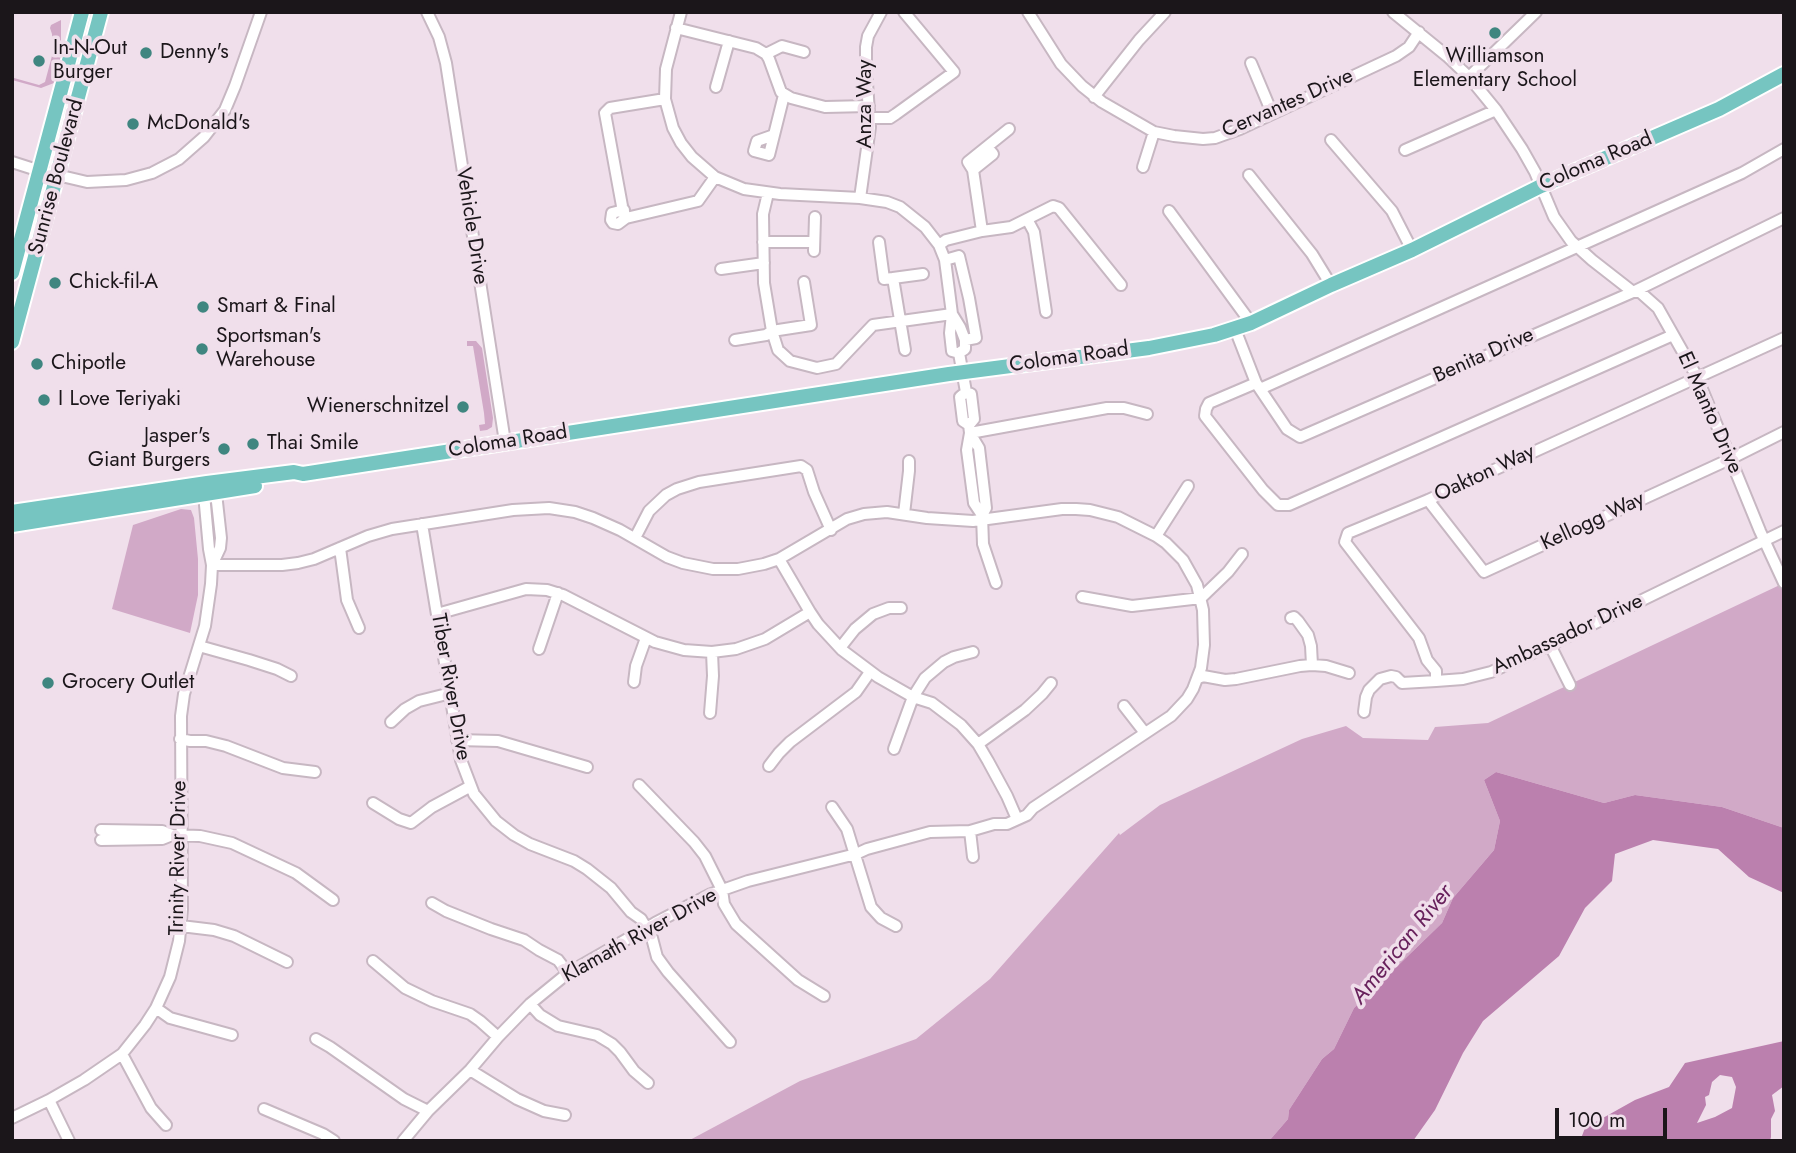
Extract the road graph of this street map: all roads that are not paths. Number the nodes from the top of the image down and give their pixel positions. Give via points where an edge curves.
1 (82, 12) edge
2 (101, 12) edge
3 (261, 12) edge
4 (427, 12) edge
5 (681, 12) edge
6 (904, 12) edge
7 (1028, 12) edge
8 (1165, 12) edge
9 (1393, 12) edge
10 (1536, 12) edge
11 (875, 14) edge
12 (676, 27) junction
13 (1419, 32) junction
14 (729, 41) junction
15 (804, 52) dead end
16 (766, 54) junction
17 (1251, 63) dead end
18 (1784, 74) edge
19 (1469, 78) junction
20 (716, 87) dead end
21 (784, 95) junction
22 (1094, 97) junction
23 (665, 99) junction
24 (1496, 110) junction
25 (870, 112) junction
26 (1272, 113) junction
27 (1009, 129) dead end
28 (1154, 132) junction
29 (774, 135) dead end
30 (1331, 139) dead end
31 (1784, 149) edge
32 (1405, 150) dead end
33 (12, 162) edge
34 (1143, 167) dead end
35 (40, 171) junction
36 (1249, 175) dead end
37 (58, 176) junction
38 (715, 177) junction
39 (1541, 186) junction
40 (768, 193) junction
41 (860, 198) junction
42 (1169, 211) dead end
43 (815, 217) dead end
44 (1784, 218) edge
45 (1027, 219) junction
46 (982, 231) junction
47 (763, 242) junction
48 (878, 242) dead end
49 (939, 245) junction
50 (1576, 246) junction
51 (1412, 250) junction
52 (945, 260) junction
53 (764, 263) junction
54 (721, 269) dead end
55 (12, 273) edge
56 (923, 274) dead end
57 (893, 278) junction
58 (804, 282) dead end
59 (1121, 285) dead end
60 (1331, 285) junction
61 (1633, 292) junction
62 (970, 298) junction
63 (951, 301) junction
64 (1045, 312) dead end
65 (952, 314) junction
66 (900, 320) junction
67 (1251, 323) junction
68 (1235, 329) junction
69 (772, 331) junction
70 (1673, 335) junction
71 (1784, 338) edge
72 (735, 340) dead end
73 (965, 340) junction
74 (12, 342) edge
75 (905, 350) dead end
76 (959, 353) junction
77 (963, 373) junction
78 (1697, 377) junction
79 (1258, 386) junction
80 (1147, 414) dead end
81 (970, 429) junction
82 (1784, 432) edge
83 (505, 442) junction
84 (1730, 459) junction
85 (909, 461) dead end
86 (1188, 486) dead end
87 (209, 490) junction
88 (1428, 500) junction
89 (12, 512) edge
90 (904, 514) junction
91 (982, 518) junction
92 (422, 524) junction
93 (12, 525) edge
94 (831, 530) junction
95 (1784, 531) edge
96 (1156, 537) junction
97 (635, 538) junction
98 (1765, 541) junction
99 (340, 548) junction
100 (1242, 554) dead end
101 (779, 559) junction
102 (212, 565) junction
103 (996, 583) dead end
104 (1784, 583) edge
105 (558, 593) junction
106 (1082, 597) dead end
107 (1201, 598) junction
108 (901, 607) dead end
109 (810, 612) junction
110 (437, 614) junction
111 (1291, 618) dead end
112 (359, 628) dead end
113 (646, 638) junction
114 (1550, 645) junction
115 (199, 646) junction
116 (840, 648) junction
117 (539, 649) dead end
118 (712, 652) junction
119 (972, 652) dead end
120 (1312, 665) junction
121 (870, 672) junction
122 (1349, 673) dead end
123 (290, 676) dead end
124 (1198, 678) junction
125 (1436, 681) junction
126 (634, 682) dead end
127 (1051, 683) dead end
128 (1570, 685) dead end
129 (451, 693) junction
130 (913, 696) junction
131 (1124, 706) dead end
132 (1364, 712) dead end
133 (710, 713) dead end
134 (391, 722) dead end
135 (1145, 733) junction
136 (180, 738) junction
137 (457, 740) junction
138 (978, 744) junction
139 (894, 749) dead end
140 (769, 766) dead end
141 (587, 767) dead end
142 (314, 772) dead end
143 (639, 785) dead end
144 (471, 786) junction
145 (373, 803) dead end
146 (832, 807) dead end
147 (1017, 819) junction
148 (971, 831) junction
149 (101, 835) dead end
150 (177, 835) junction
151 (856, 854) junction
152 (973, 857) dead end
153 (723, 890) junction
154 (333, 900) dead end
155 (432, 903) dead end
156 (181, 926) junction
157 (896, 926) dead end
158 (646, 929) junction
159 (373, 961) dead end
160 (287, 962) dead end
161 (568, 974) junction
162 (824, 996) dead end
163 (530, 1004) junction
164 (156, 1008) junction
165 (232, 1035) dead end
166 (498, 1037) junction
167 (316, 1039) dead end
168 (730, 1042) dead end
169 (121, 1054) junction
170 (470, 1070) junction
171 (648, 1083) dead end
172 (49, 1100) junction
173 (264, 1109) dead end
174 (428, 1111) junction
175 (565, 1115) dead end
176 (12, 1118) edge
177 (166, 1125) dead end
178 (69, 1141) edge
179 (334, 1141) edge
180 (403, 1141) edge

1 - 35 main road, Sunrise Boulevard
2 - 37 main road, Sunrise Boulevard
3 - 37 street via 225,110 192,150 152,173 126,180 87,182
4 - 83 street, Vehicle Drive via 446,63
5 - 12 street
6 - 25 street via 954,72 890,118
7 - 22 street, Cervantes Drive via 1061,64
8 - 22 street
9 - 13 street, El Manto Drive
10 - 19 street
11 - 25 street, Anza Way via 866,47
12 - 14 street
12 - 23 street via 666,69
13 - 19 street, El Manto Drive
13 - 26 street, Cervantes Drive via 1396,56
14 - 16 street
14 - 20 street
15 - 16 street via 782,46
16 - 21 street
17 - 26 street
18 - 39 main road, Coloma Road via 1708,114
19 - 24 street, El Manto Drive
21 - 25 street via 825,107
21 - 29 street
22 - 28 street, Cervantes Drive
23 - 38 street via 681,143
23 - 38 street via 610,108 605,113 625,214 698,201
24 - 32 street
24 - 39 street, El Manto Drive
25 - 41 street, Anza Way
26 - 28 street, Cervantes Drive via 1215,138
27 - 46 street via 968,162
28 - 34 street
30 - 51 street via 1392,211
31 - 50 street via 1742,173
33 - 35 street
35 - 37 street
35 - 55 main road, Sunrise Boulevard
36 - 60 street
37 - 74 main road, Sunrise Boulevard
38 - 40 street
39 - 50 street, El Manto Drive via 1554,217
39 - 51 main road, Coloma Road
40 - 41 street
40 - 47 street
41 - 49 street via 900,208
42 - 67 street
43 - 47 street via 814,247
44 - 61 street, Benita Drive
45 - 46 street via 1011,227
45 - 59 street via 1054,206 1059,208
45 - 64 street via 1034,232
46 - 49 street
47 - 53 street
48 - 57 street via 884,279
49 - 52 street
50 - 61 street, El Manto Drive
50 - 79 street
51 - 60 main road, Coloma Road
52 - 62 street via 959,256
52 - 63 street
53 - 54 street
53 - 69 street
56 - 57 street
57 - 66 street
58 - 69 street via 811,325
60 - 67 main road, Coloma Road
61 - 70 street, El Manto Drive via 1640,292 1658,308
61 - 79 street, Benita Drive via 1300,437 1286,429
62 - 63 street
62 - 73 street via 976,338
63 - 65 street
65 - 66 street
65 - 73 street
65 - 76 street via 952,351
66 - 69 street via 873,325 836,365 817,368 790,361 778,350
66 - 75 street
67 - 68 main road, Coloma Road
68 - 77 main road, Coloma Road via 1149,348
68 - 79 street, Benita Drive
69 - 72 street
70 - 78 street, El Manto Drive
70 - 79 street via 1289,505 1278,505 1263,490 1205,416 1209,403
71 - 78 street, Oakton Way
73 - 76 street via 965,349
76 - 77 street
77 - 81 street via 966,392 971,394 974,419
77 - 83 main road, Coloma Road
78 - 84 street, El Manto Drive
78 - 88 street, Oakton Way
80 - 81 street via 1107,408
81 - 91 street via 979,448 986,508
82 - 84 street, Kellogg Way
83 - 87 main road, Coloma Road via 294,472
84 - 88 street, Kellogg Way via 1485,572
84 - 98 street, El Manto Drive
85 - 90 street
86 - 96 street
87 - 89 main road, Coloma Road
87 - 93 main road, Coloma Road
87 - 102 street, Trinity River Drive via 220,538
88 - 125 street, Oakton Way via 1348,533 1345,542 1419,638 1436,671
90 - 91 street, Klamath River Drive via 943,520
90 - 94 street, Klamath River Drive via 864,513
91 - 96 street, Klamath River Drive via 1090,510 1118,517
91 - 103 street via 985,555
92 - 97 street, Klamath River Drive via 549,508 593,518
92 - 99 street, Klamath River Drive via 380,532
92 - 110 street, Tiber River Drive
94 - 97 street via 807,470 801,466 677,488 649,511
94 - 101 street, Klamath River Drive
95 - 98 street, Ambassador Drive
96 - 107 street, Klamath River Drive via 1184,560
97 - 101 street, Klamath River Drive via 667,557 713,569 750,567
98 - 104 street, El Manto Drive
98 - 114 street, Ambassador Drive
99 - 102 street, Klamath River Drive via 290,564
99 - 112 street via 347,600
100 - 107 street
101 - 109 street
102 - 115 street, Trinity River Drive
105 - 110 street via 526,589
105 - 113 street
105 - 117 street
106 - 107 street via 1132,606
107 - 124 street, Klamath River Drive via 1203,656
108 - 116 street via 873,614
109 - 116 street
109 - 118 street via 765,639
110 - 129 street, Tiber River Drive
111 - 120 street via 1308,635
113 - 118 street via 669,647
113 - 126 street
114 - 125 street, Ambassador Drive via 1491,672
114 - 128 street
115 - 123 street
115 - 136 street, Trinity River Drive via 184,694
116 - 121 street
118 - 133 street
119 - 130 street via 939,665
120 - 122 street
120 - 124 street via 1236,679
121 - 130 street
121 - 140 street via 856,692 790,742
124 - 135 street, Klamath River Drive via 1180,708
125 - 132 street, Ambassador Drive via 1380,679 1369,690
127 - 138 street via 1025,710
129 - 134 street via 419,701
129 - 137 street, Tiber River Drive
130 - 138 street via 942,709
130 - 139 street
131 - 135 street
135 - 147 street, Klamath River Drive
136 - 142 street via 206,741 283,768
136 - 150 street, Trinity River Drive
137 - 141 street via 498,741
137 - 144 street, Tiber River Drive
138 - 147 street
143 - 153 street via 698,846
144 - 145 street via 411,823
144 - 158 street, Tiber River Drive via 486,811 505,828 587,869 611,888
146 - 151 street
147 - 148 street, Klamath River Drive
148 - 151 street, Klamath River Drive via 930,832
148 - 152 street
149 - 150 street via 162,839
150 - 154 street via 232,843 296,873
150 - 156 street, Trinity River Drive
151 - 153 street, Klamath River Drive
151 - 157 street via 871,907
153 - 158 street, Klamath River Drive
153 - 162 street via 724,904 736,924
155 - 161 street via 524,940 558,960
156 - 160 street via 234,936
156 - 164 street, Trinity River Drive via 172,970
158 - 161 street, Klamath River Drive
158 - 168 street, Tiber River Drive via 668,972
159 - 166 street via 405,988 470,1014
161 - 163 street, Klamath River Drive
163 - 166 street, Klamath River Drive
163 - 171 street via 558,1026 597,1035 612,1044
164 - 165 street via 170,1018
164 - 169 street, Trinity River Drive
166 - 170 street, Klamath River Drive
167 - 174 street
169 - 172 street, Trinity River Drive
169 - 177 street via 151,1108
170 - 174 street, Klamath River Drive
170 - 175 street via 517,1099
172 - 176 street, Trinity River Drive
172 - 178 street
173 - 179 street
174 - 180 street, Klamath River Drive

